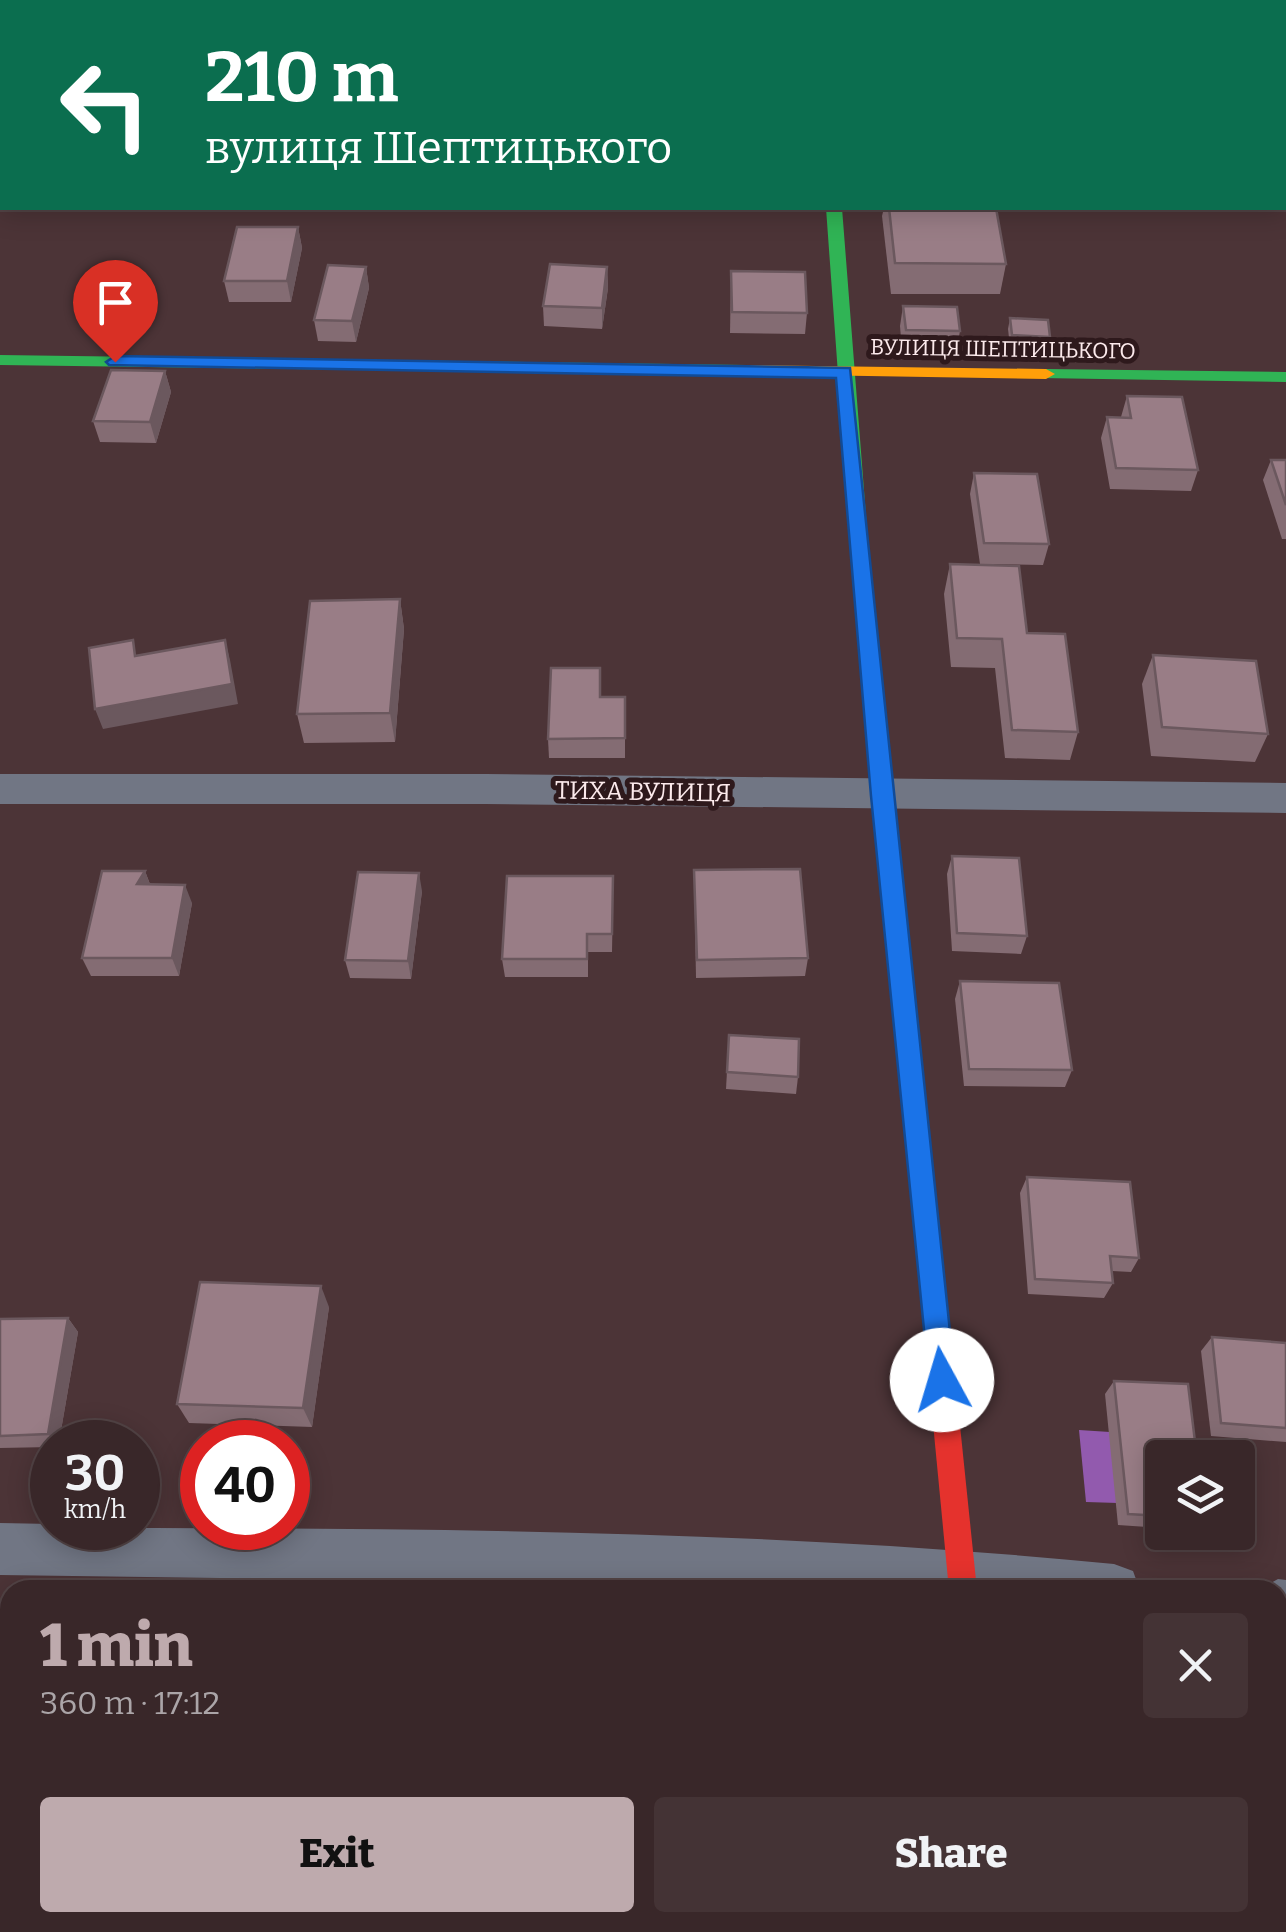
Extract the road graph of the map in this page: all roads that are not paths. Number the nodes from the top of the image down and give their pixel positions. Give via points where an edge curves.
1 (834, 210) edge
2 (0, 360) edge
3 (844, 372) junction
4 (1286, 377) edge
5 (0, 789) edge
6 (882, 796) junction
7 (1286, 798) edge
8 (0, 1549) edge
9 (924, 1580) edge
10 (963, 1580) edge

1 - 3 street
2 - 3 street, ВУЛИЦЯ ШЕПТИЦЬКОГО
3 - 4 street, ВУЛИЦЯ ШЕПТИЦЬКОГО
3 - 6 street
5 - 6 street, ТИХА ВУЛИЦЯ
6 - 7 street, ТИХА ВУЛИЦЯ
6 - 10 street
8 - 9 street via 432,1555

